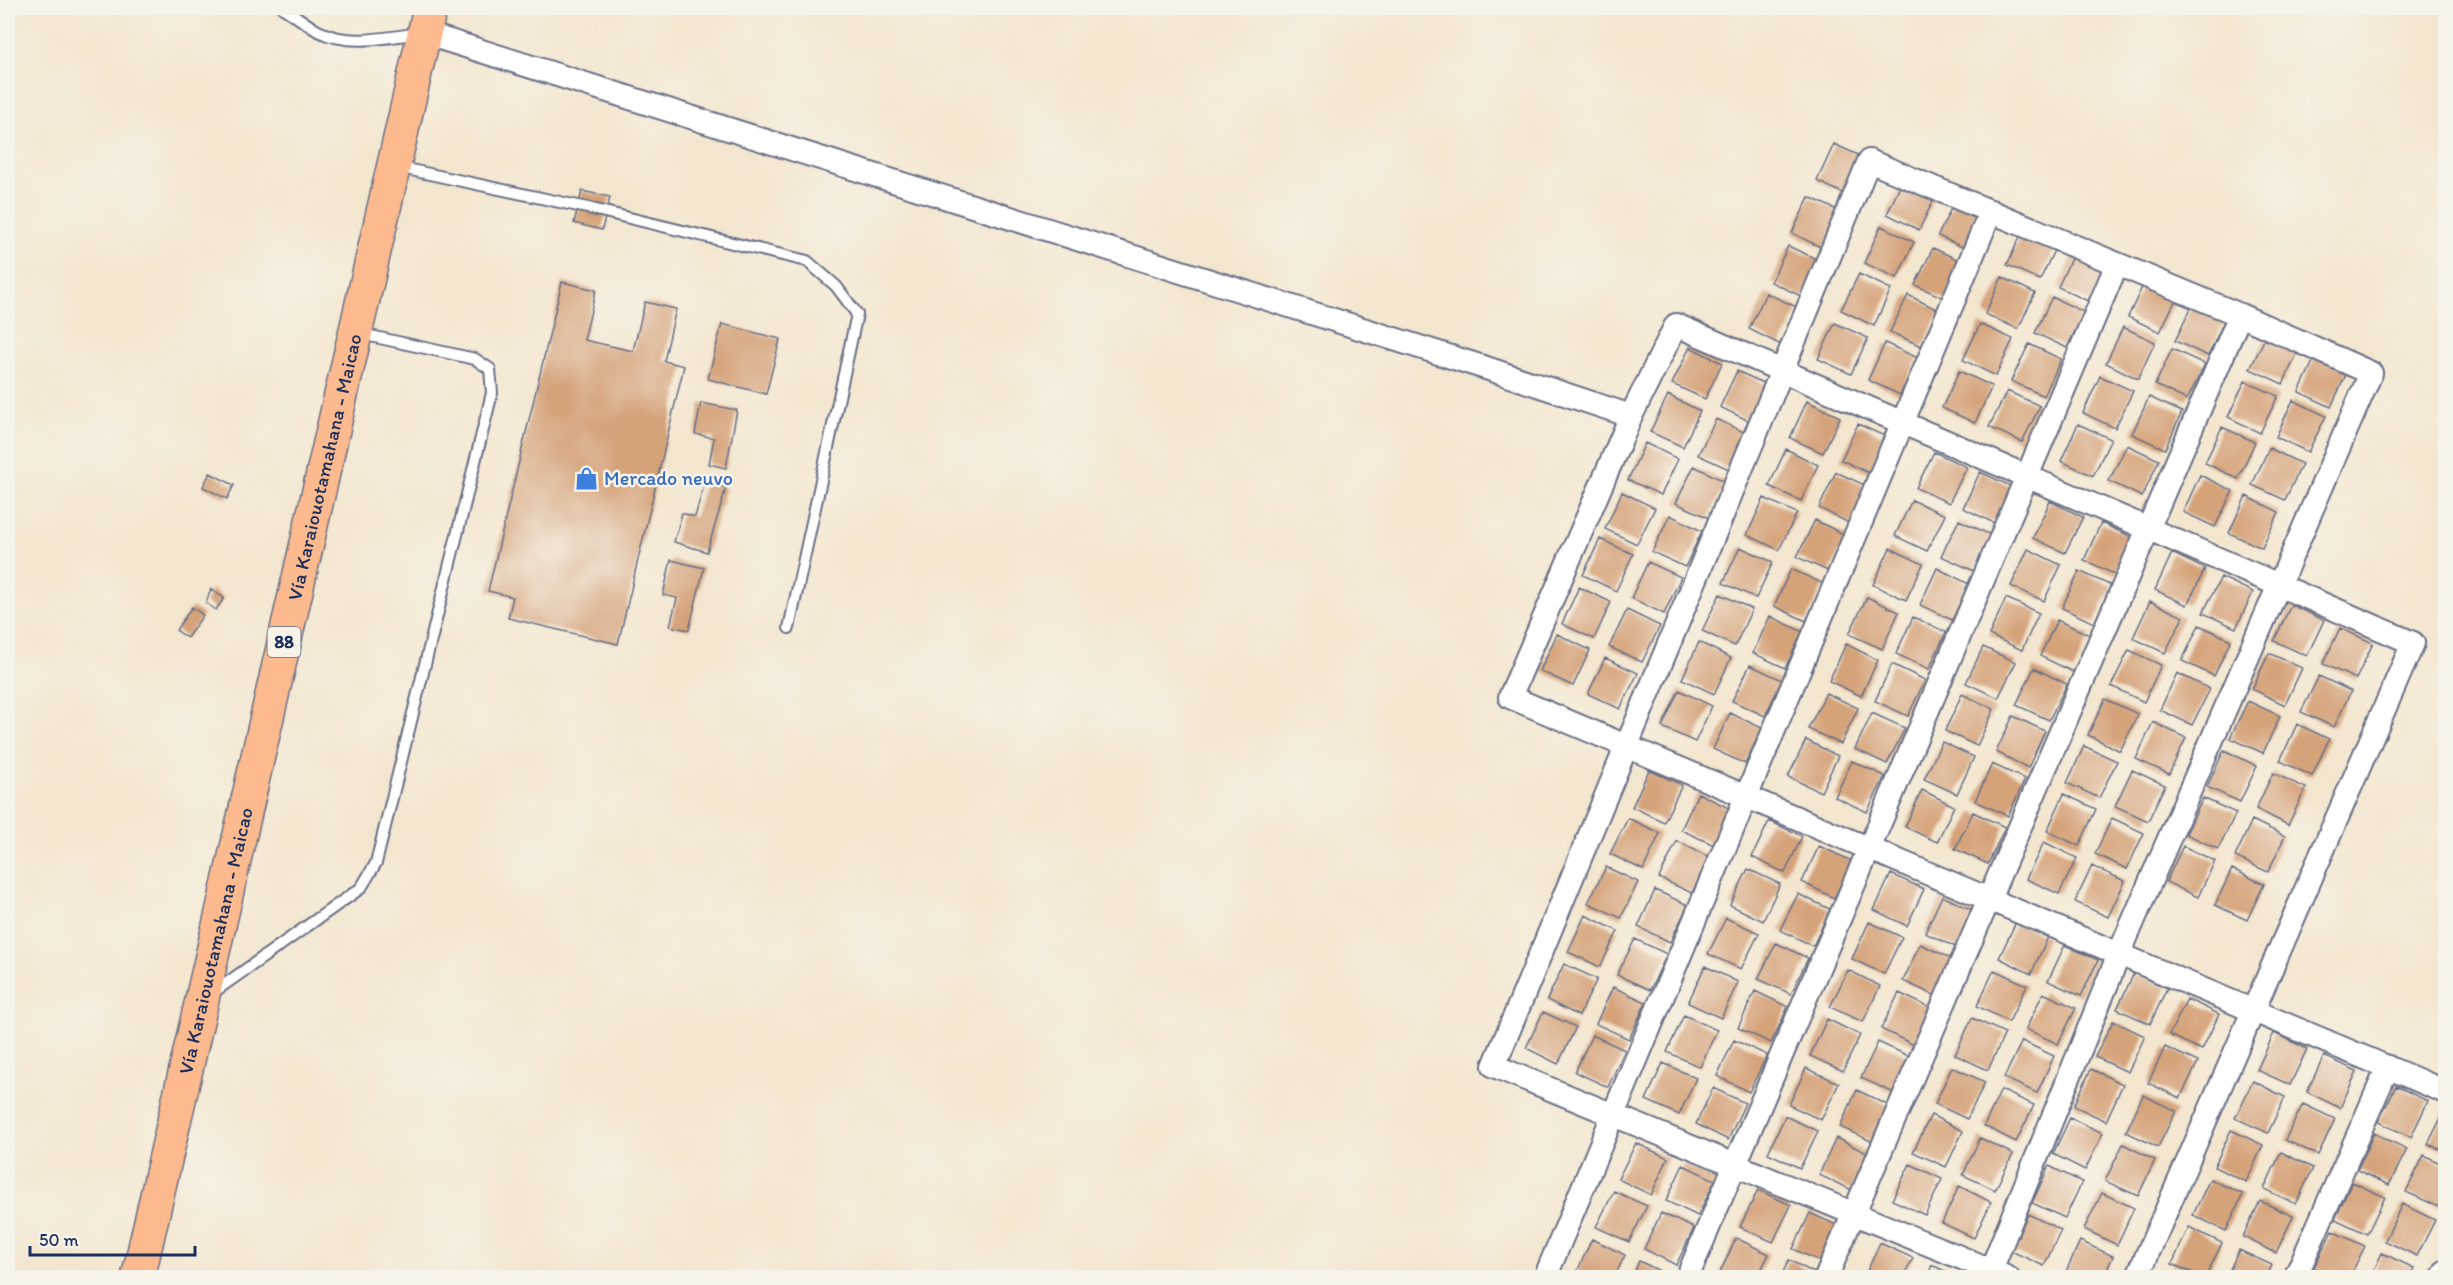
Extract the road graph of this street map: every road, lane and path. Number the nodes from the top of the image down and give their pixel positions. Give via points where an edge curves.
1 (283, 8) edge
2 (427, 20) edge
3 (394, 166) junction
4 (1991, 211) junction
5 (2117, 264) junction
6 (2240, 315) junction
7 (356, 333) junction
8 (1782, 371) junction
9 (1631, 416) junction
10 (1902, 423) junction
11 (2027, 477) junction
12 (2148, 529) junction
13 (2279, 585) junction
14 (789, 628) dead end
15 (1626, 746) junction
16 (1746, 796) junction
17 (1869, 849) junction
18 (1989, 899) junction
19 (2119, 954) junction
20 (201, 1001) junction
21 (2253, 1011) junction
22 (2388, 1067) junction
23 (2445, 1092) edge
24 (1612, 1115) junction
25 (1735, 1166) junction
26 (1853, 1215) junction
27 (2445, 1271) edge
28 (1995, 1275) edge
29 (138, 1278) edge
30 (1545, 1278) edge
31 (1687, 1278) edge
32 (1826, 1278) edge
33 (2137, 1278) edge
34 (2295, 1278) edge
35 (2442, 1278) edge

1 - 2 lane via 320,32 346,39 361,40
2 - 3 highway, Vía Karaiouotamahana - Maicao / 88
2 - 9 street
3 - 7 highway, Vía Karaiouotamahana - Maicao / 88
3 - 14 lane via 807,261 836,286 856,314
4 - 5 street
4 - 8 street via 1869,161
4 - 10 street
5 - 6 street
5 - 11 street
6 - 12 street
6 - 13 street via 2371,373
7 - 20 highway, Vía Karaiouotamahana - Maicao / 88
7 - 20 lane via 475,359 490,369 492,393 376,863 361,888
8 - 9 street via 1676,325
8 - 10 street
8 - 15 street
9 - 15 street via 1510,697
10 - 11 street
10 - 16 street
11 - 12 street
11 - 17 street
12 - 13 street
12 - 18 street
13 - 19 street
13 - 21 street via 2413,643
15 - 16 street
15 - 24 street via 1494,1066
16 - 17 street
16 - 24 street
17 - 18 street
17 - 25 street
18 - 19 street
18 - 26 street
19 - 21 street
19 - 28 street
20 - 29 highway, Vía Karaiouotamahana - Maicao / 88
21 - 22 street
21 - 33 street
22 - 23 street
22 - 34 street
24 - 25 street
24 - 30 street
25 - 26 street
25 - 31 street
26 - 28 street
26 - 32 street
27 - 35 street

